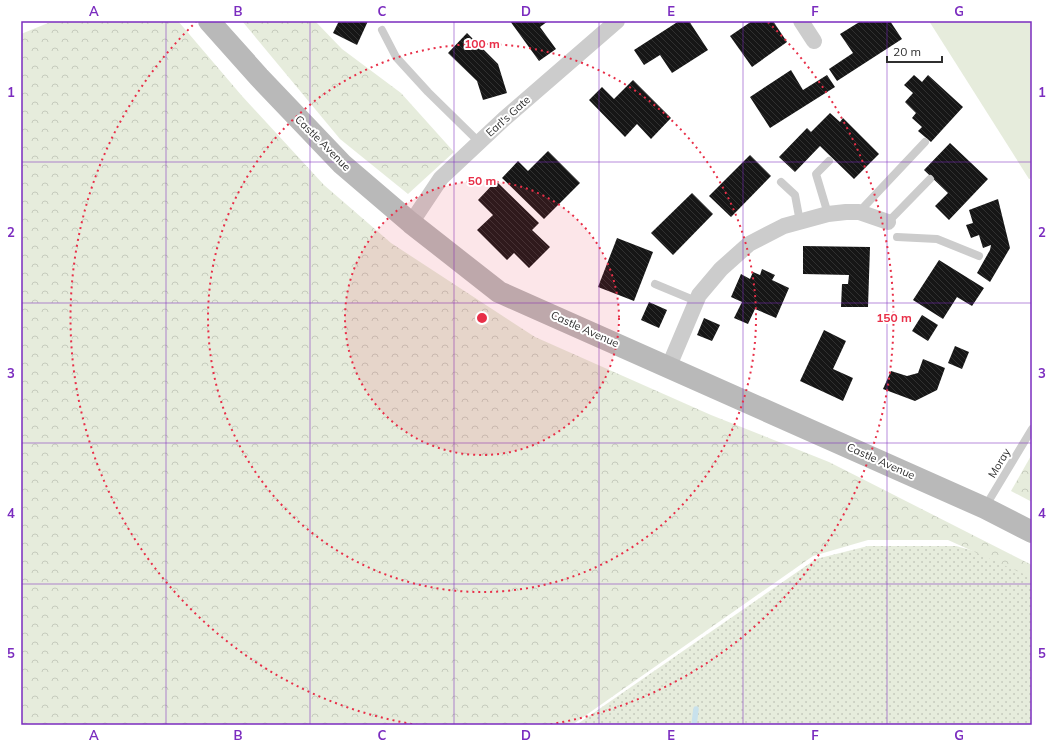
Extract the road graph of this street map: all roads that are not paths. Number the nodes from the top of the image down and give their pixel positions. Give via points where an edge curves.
1 (209, 21) edge
2 (617, 21) edge
3 (801, 21) edge
4 (382, 30) dead end
5 (814, 41) dead end
6 (479, 142) junction
7 (925, 142) dead end
8 (829, 161) dead end
9 (930, 179) dead end
10 (781, 182) dead end
11 (859, 212) junction
12 (828, 214) junction
13 (800, 222) junction
14 (888, 222) joint
15 (411, 223) junction
16 (896, 238) dead end
17 (979, 256) dead end
18 (655, 284) dead end
19 (696, 301) junction
20 (669, 366) junction
21 (1032, 429) edge
22 (985, 508) junction
23 (1032, 532) edge

1 - 15 street, Castle Avenue via 342,164
2 - 6 street, Earl's Gate
3 - 5 street
4 - 6 lane via 396,57
6 - 15 street, Earl's Gate via 441,178
7 - 11 lane
8 - 12 lane via 816,174
9 - 14 lane
10 - 13 lane via 794,195
11 - 12 street
11 - 14 street
12 - 13 street
13 - 19 street via 784,226 749,244 721,269
15 - 20 street, Castle Avenue via 499,292
16 - 17 lane via 937,239
18 - 19 lane
19 - 20 street
20 - 22 street, Castle Avenue
21 - 22 lane, Moray
22 - 23 street, Castle Avenue

